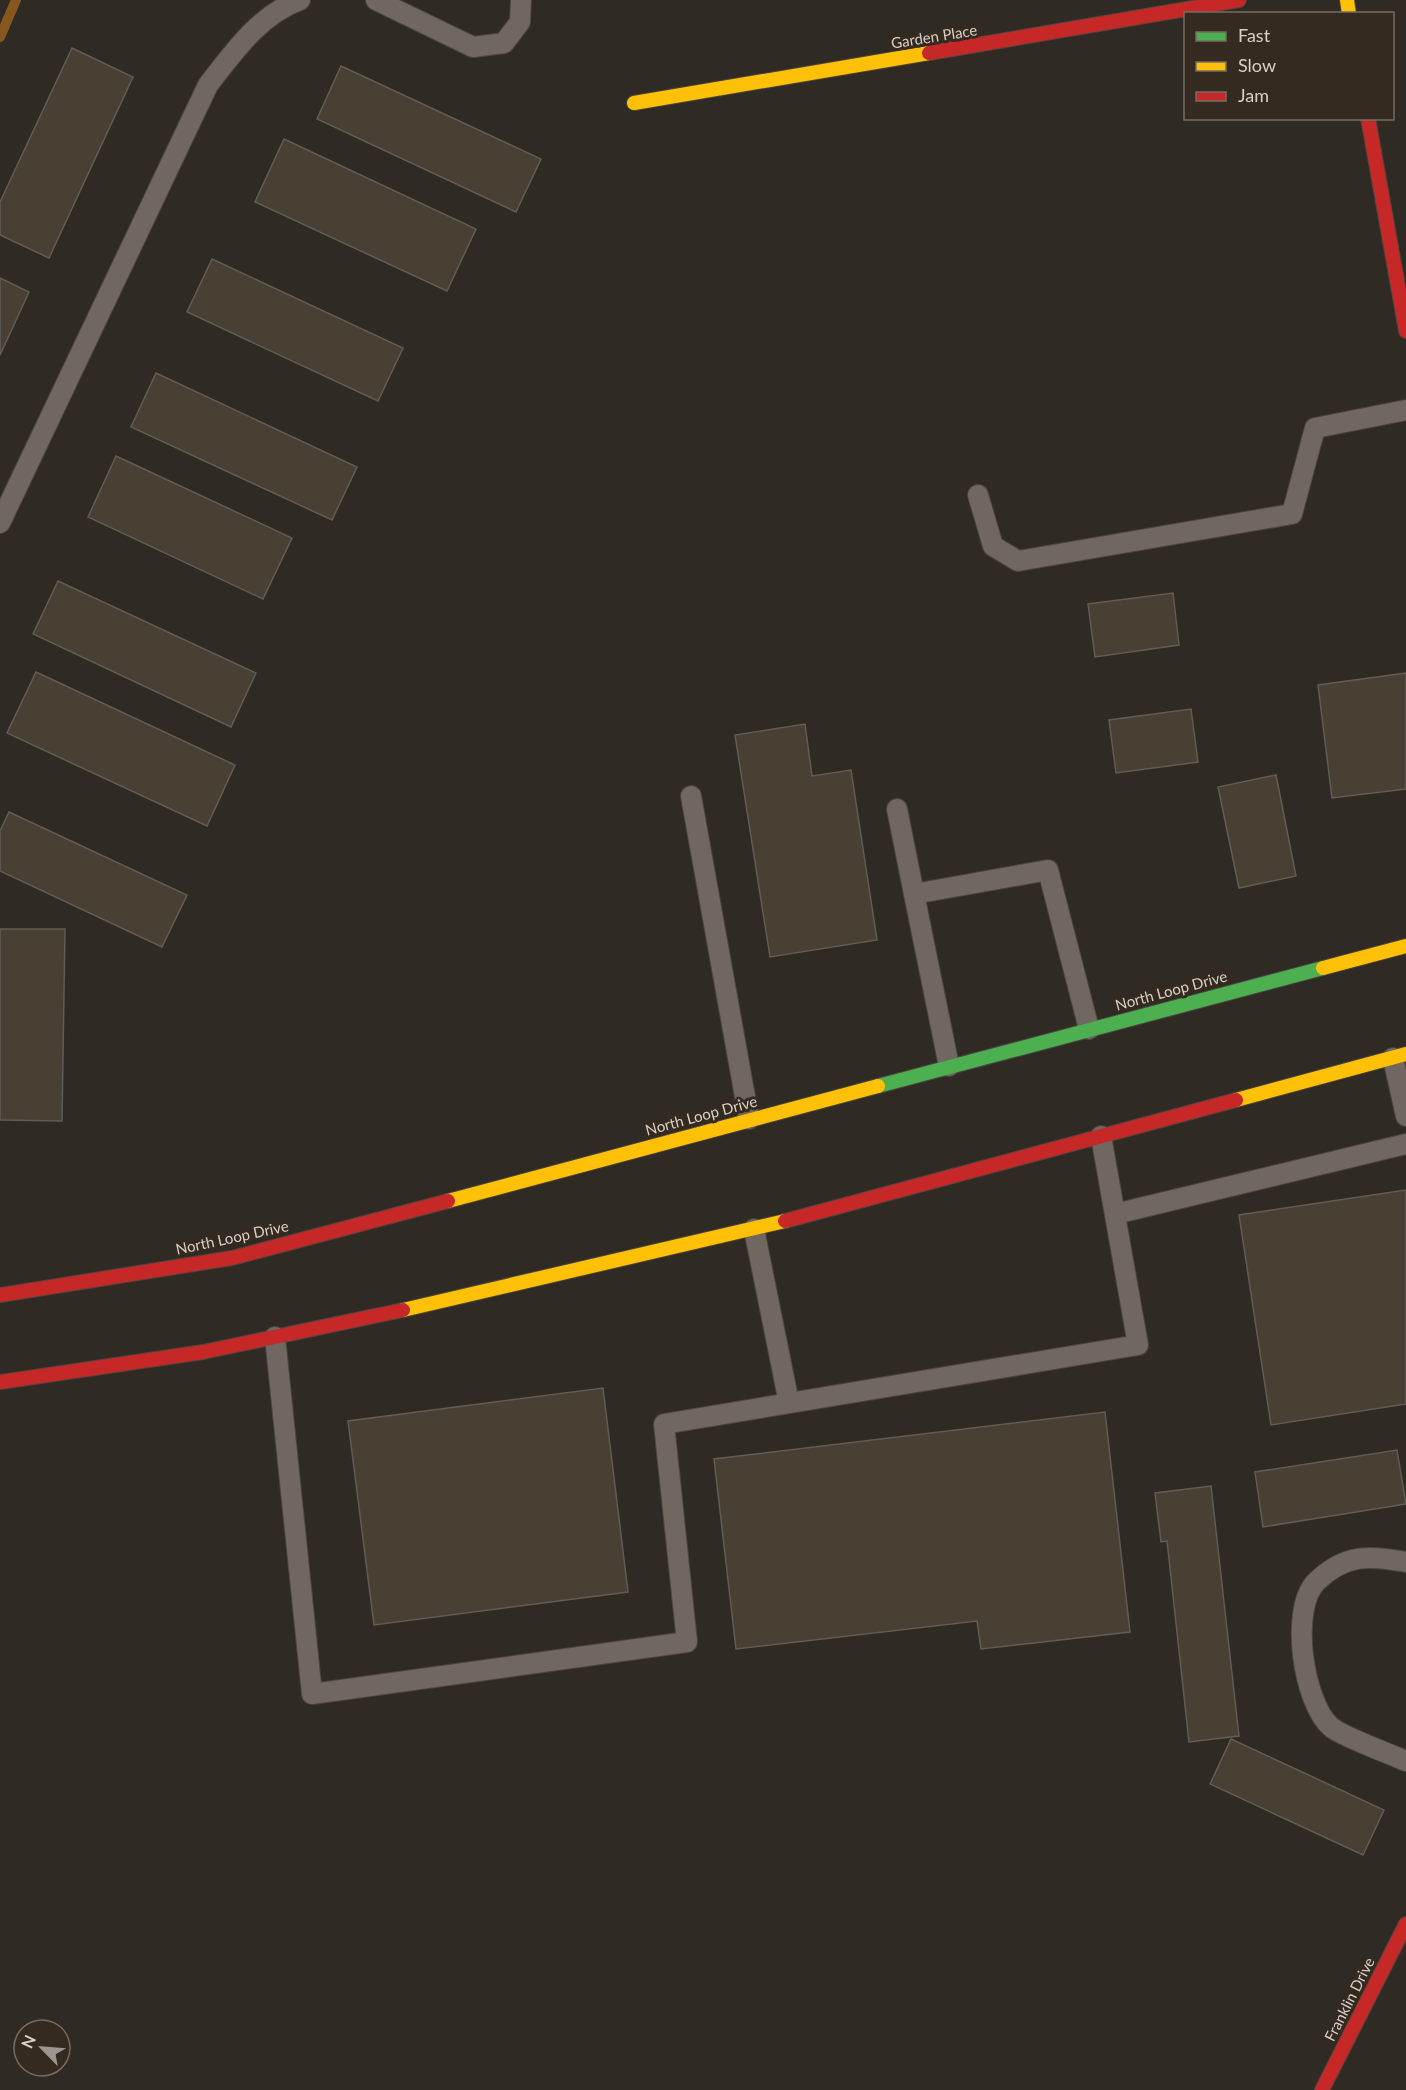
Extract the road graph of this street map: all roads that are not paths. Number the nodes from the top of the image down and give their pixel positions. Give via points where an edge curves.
1 (300, 0) edge
2 (376, 0) edge
3 (520, 0) edge
4 (1239, 0) edge
5 (634, 103) dead end
6 (1368, 120) edge
7 (1406, 331) edge
8 (1406, 410) edge
9 (978, 495) dead end
10 (0, 523) edge
11 (691, 796) dead end
12 (897, 809) dead end
13 (914, 894) junction
14 (1406, 946) edge
15 (1089, 1029) junction
16 (1400, 1056) edge
17 (949, 1066) junction
18 (1406, 1116) edge
19 (749, 1119) junction
20 (1101, 1136) junction
21 (1406, 1144) edge
22 (1115, 1214) junction
23 (754, 1229) junction
24 (0, 1295) edge
25 (275, 1337) junction
26 (0, 1382) edge
27 (789, 1403) junction
28 (1406, 1562) edge
29 (1406, 1761) edge
30 (1406, 1924) edge
31 (1322, 2090) edge

1 - 10 lane via 285,5 242,41 208,85
2 - 3 lane via 473,47 504,43 520,22
4 - 5 main road, Garden Place
6 - 7 main road
8 - 9 lane via 1315,428 1292,514 1018,561 993,546
11 - 19 lane
12 - 13 lane
13 - 15 lane via 1048,870
13 - 17 lane
14 - 15 main road, North Loop Drive
15 - 17 main road, North Loop Drive
16 - 18 lane
16 - 20 main road
17 - 19 main road, North Loop Drive
19 - 24 main road, North Loop Drive via 232,1257
20 - 22 lane
20 - 23 main road
21 - 22 lane
22 - 27 lane via 1138,1345
23 - 25 main road
23 - 27 lane
25 - 26 main road via 203,1352
25 - 27 lane via 312,1694 687,1642 664,1424
28 - 29 lane via 1374,1556 1345,1561 1315,1582 1305,1608 1302,1660 1311,1699 1331,1727
30 - 31 main road, Franklin Drive

